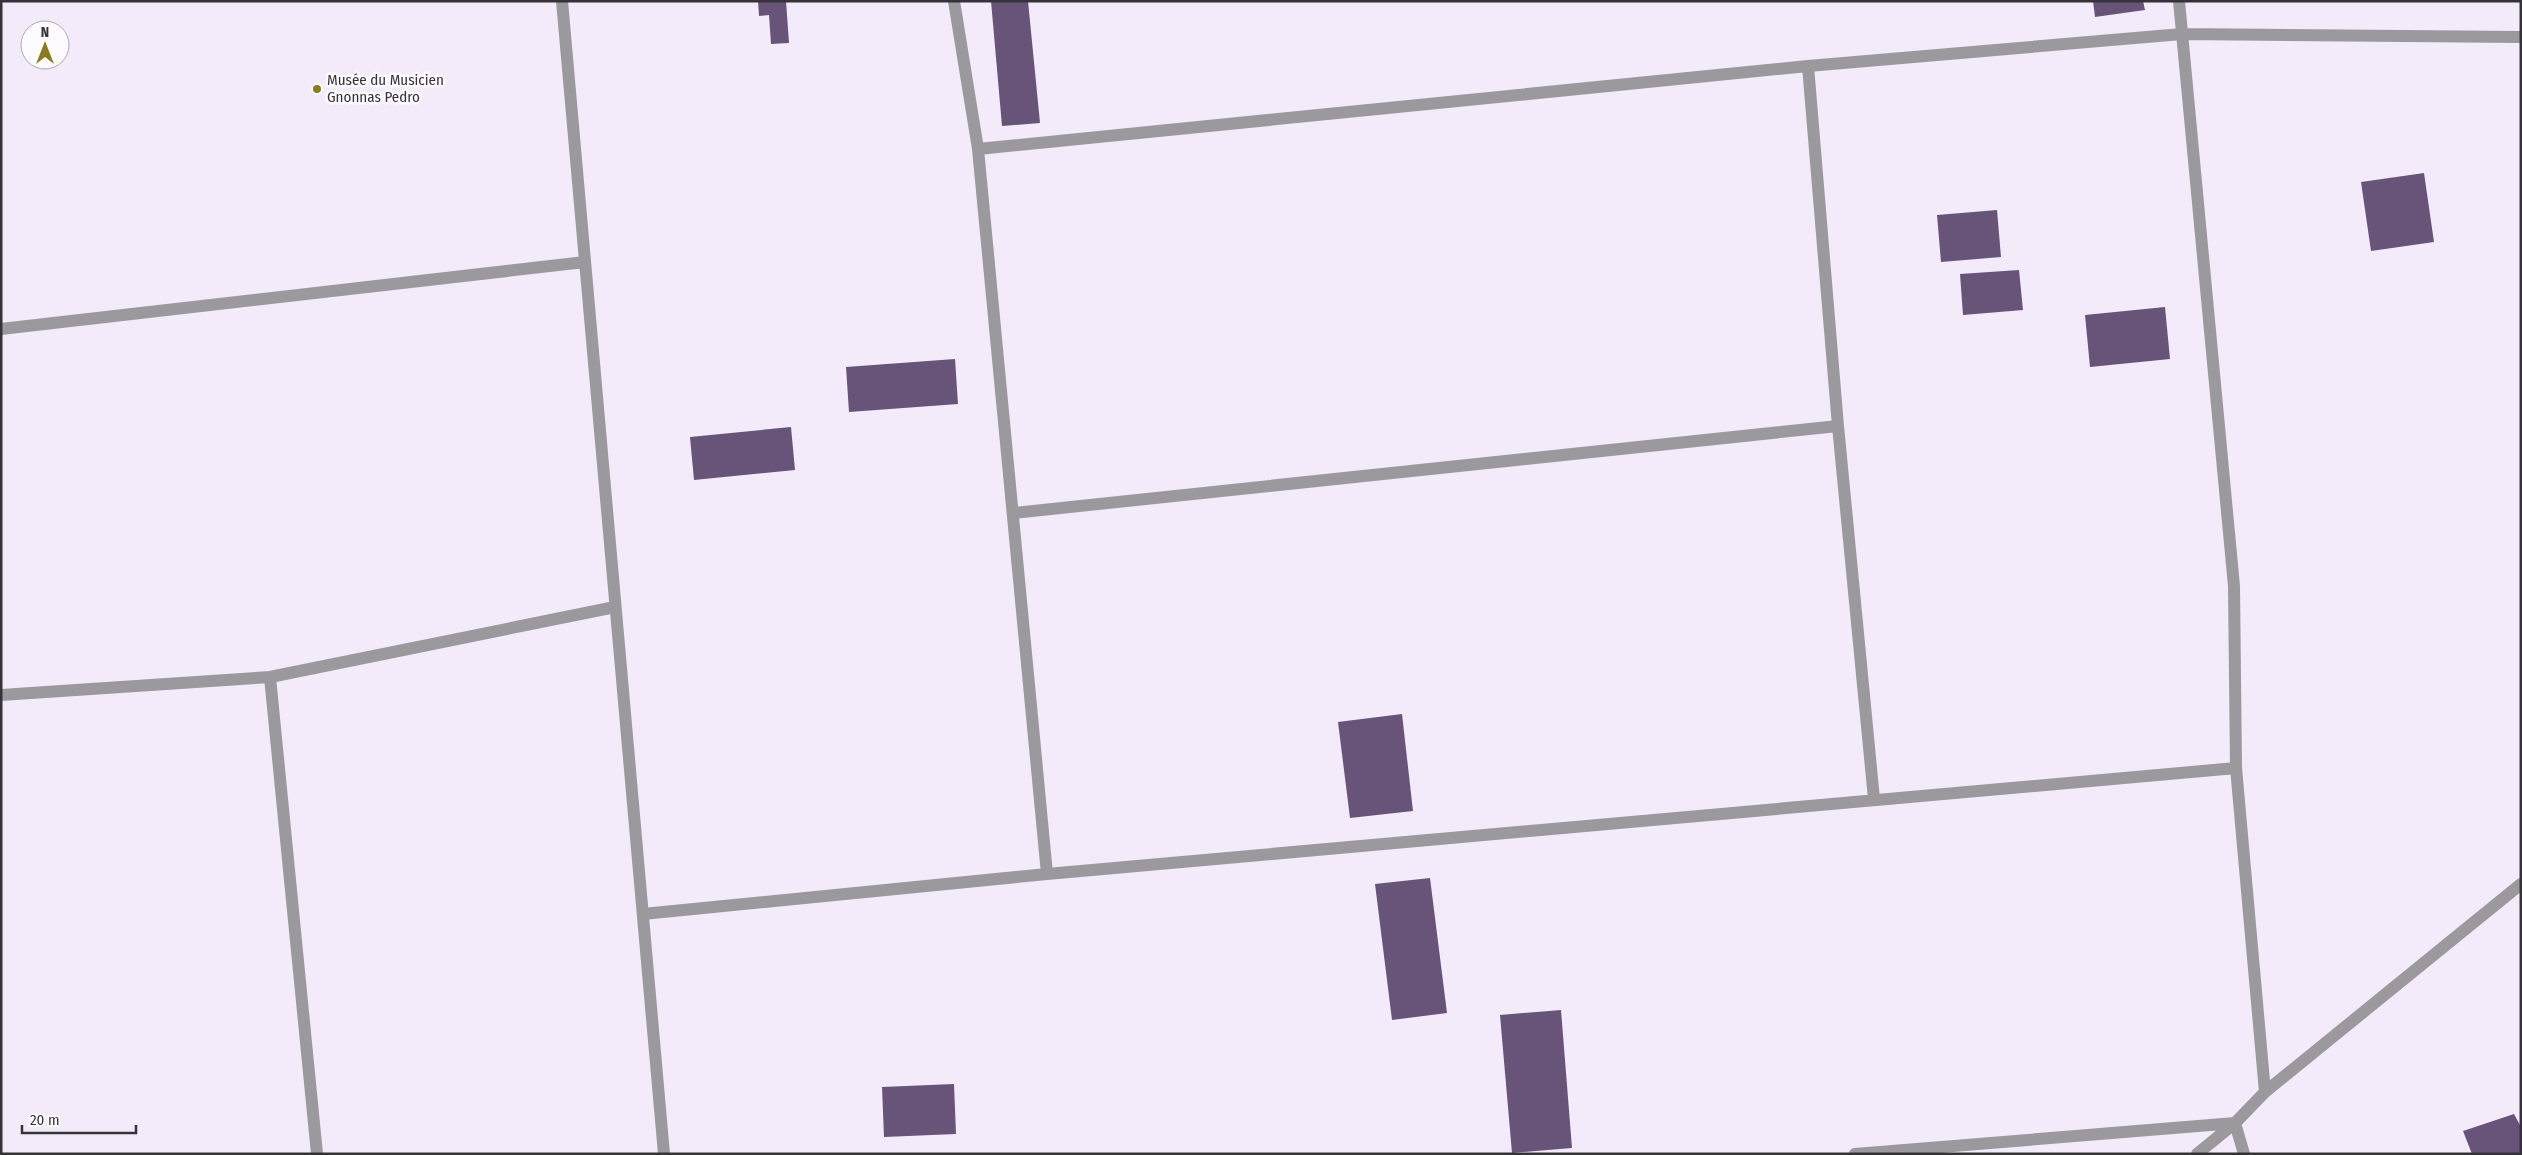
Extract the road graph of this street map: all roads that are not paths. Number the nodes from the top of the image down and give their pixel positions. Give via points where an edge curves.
1 (562, 1) edge
2 (954, 1) edge
3 (2179, 1) edge
4 (2182, 34) junction
5 (2521, 37) edge
6 (1808, 66) junction
7 (978, 149) junction
8 (585, 262) junction
9 (1, 329) edge
10 (1838, 426) junction
11 (1013, 513) junction
12 (615, 607) junction
13 (270, 677) junction
14 (1, 695) edge
15 (2236, 768) junction
16 (1874, 799) junction
17 (1047, 874) junction
18 (2521, 884) edge
19 (643, 914) junction
20 (2265, 1092) junction
21 (2235, 1123) junction
22 (317, 1154) edge
23 (664, 1154) edge
24 (1855, 1154) edge
25 (2197, 1154) edge
26 (2244, 1154) edge

1 - 8 street
2 - 7 street
3 - 4 street
4 - 5 street
4 - 6 street
4 - 15 street via 2234,586
6 - 7 street
6 - 10 street
7 - 11 street
8 - 9 street
8 - 12 street
10 - 11 street
10 - 16 street
11 - 17 street
12 - 13 street
12 - 19 street
13 - 14 street
13 - 22 street
15 - 16 street
15 - 20 street
16 - 17 street
17 - 19 street
18 - 20 street
19 - 23 street
20 - 21 street
21 - 24 street
21 - 25 street
21 - 26 street

